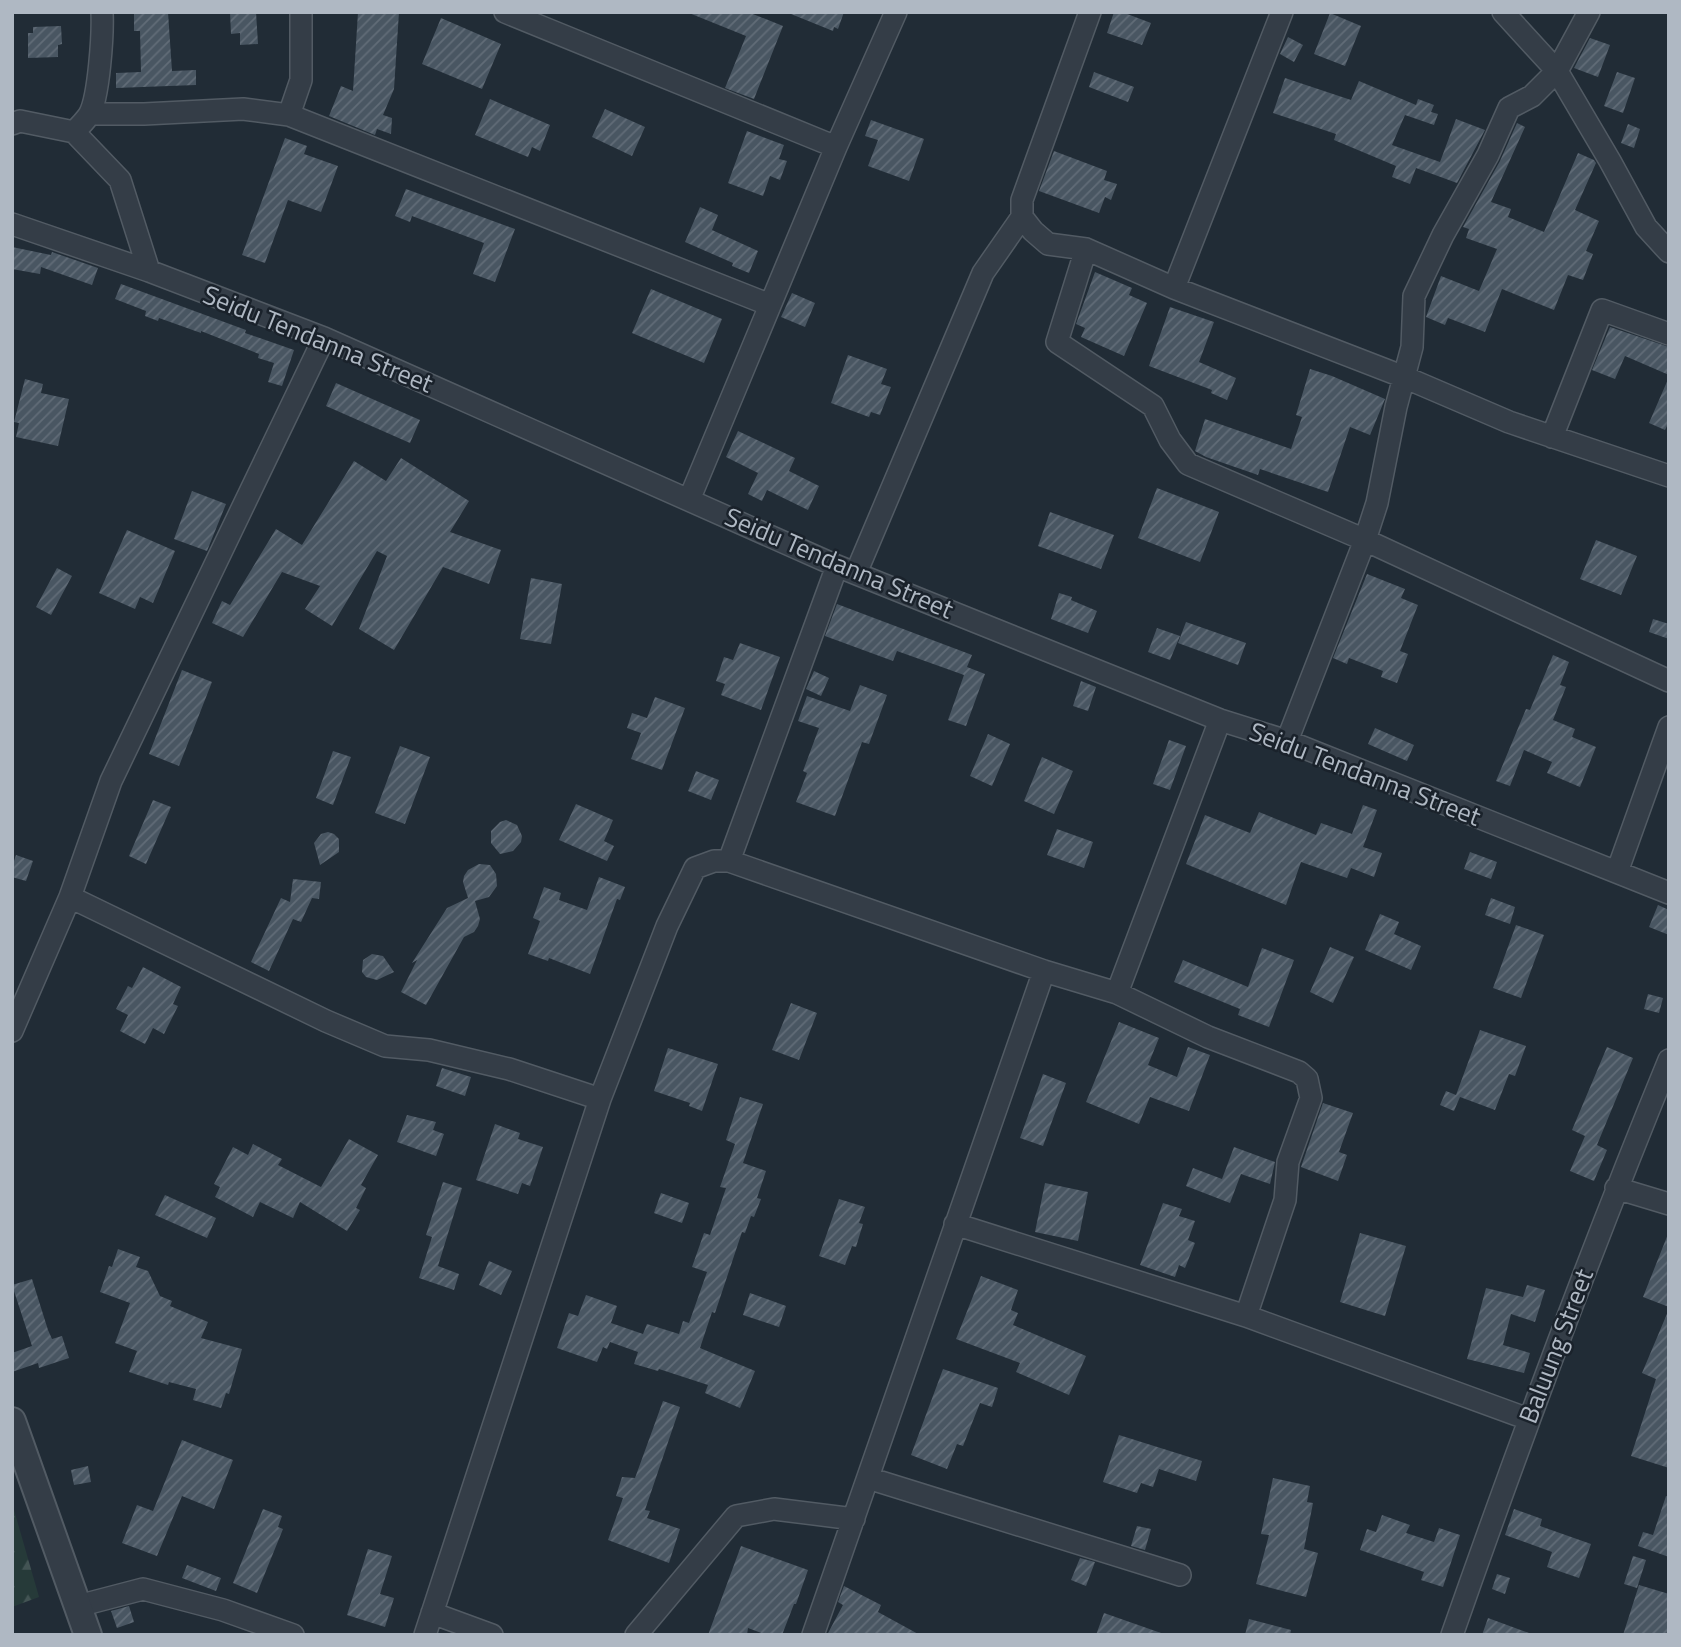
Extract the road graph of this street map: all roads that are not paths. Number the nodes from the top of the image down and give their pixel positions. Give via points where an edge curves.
1 (102, 12) edge
2 (301, 12) edge
3 (505, 12) edge
4 (897, 12) edge
5 (1090, 12) edge
6 (1282, 12) edge
7 (1503, 12) edge
8 (1589, 12) edge
9 (1557, 71) junction
10 (90, 114) junction
11 (289, 115) junction
12 (12, 124) edge
13 (74, 132) junction
14 (836, 147) junction
15 (1021, 217) junction
16 (12, 224) edge
17 (1086, 249) junction
18 (1669, 252) edge
19 (149, 271) junction
20 (1174, 288) junction
21 (770, 304) junction
22 (1669, 334) edge
23 (324, 338) junction
24 (1404, 377) junction
25 (1552, 437) junction
26 (1669, 476) edge
27 (689, 499) junction
28 (1365, 540) junction
29 (847, 569) junction
30 (1669, 681) edge
31 (1220, 720) junction
32 (1669, 727) edge
33 (1287, 741) junction
34 (729, 861) junction
35 (1617, 872) junction
36 (1669, 893) edge
37 (70, 897) junction
38 (1044, 971) junction
39 (1117, 993) junction
40 (12, 1031) edge
41 (1669, 1060) edge
42 (600, 1099) junction
43 (1616, 1188) junction
44 (1669, 1204) edge
45 (955, 1224) junction
46 (1246, 1317) junction
47 (1528, 1419) junction
48 (12, 1421) edge
49 (869, 1478) junction
50 (854, 1519) junction
51 (1180, 1575) dead end
52 (78, 1606) junction
53 (432, 1613) junction
54 (88, 1635) edge
55 (293, 1635) edge
56 (425, 1635) edge
57 (492, 1635) edge
58 (636, 1635) edge
59 (813, 1635) edge
60 (1452, 1635) edge

1 - 10 street
2 - 11 street via 301,80
3 - 14 street
4 - 14 street
5 - 15 street via 1022,200
6 - 20 street
7 - 9 street
8 - 9 street
9 - 18 street via 1646,227
9 - 24 street via 1532,96 1509,108 1443,235 1414,296 1412,347
10 - 11 street via 243,109
10 - 13 street
11 - 21 street
12 - 13 street via 20,121
13 - 19 street via 120,180
14 - 21 street
15 - 17 street via 1048,244
15 - 29 street via 983,273
16 - 19 street, Seidu Tendanna Street
17 - 20 street
17 - 28 street via 1057,342 1153,406 1188,464
19 - 23 street, Seidu Tendanna Street
20 - 24 street
21 - 27 street
22 - 25 street via 1602,310
23 - 27 street, Seidu Tendanna Street
23 - 37 street via 111,781
24 - 25 street
24 - 28 street
25 - 26 street
27 - 29 street, Seidu Tendanna Street
28 - 30 street
28 - 33 street
29 - 31 street, Seidu Tendanna Street
29 - 34 street
31 - 33 street, Seidu Tendanna Street
31 - 39 street
32 - 35 street
33 - 35 street, Seidu Tendanna Street
34 - 38 street
34 - 42 street via 695,868 685,885
35 - 36 street, Seidu Tendanna Street
37 - 40 street
37 - 42 street via 385,1045 509,1069
38 - 39 street
38 - 45 street
39 - 46 street via 1307,1079 1311,1098 1289,1162 1285,1200
41 - 43 street, Baluung Street
42 - 53 street
43 - 44 street
43 - 47 street, Baluung Street
45 - 46 street
45 - 49 street
46 - 47 street
47 - 60 street, Baluung Street
48 - 52 street
49 - 50 street
49 - 51 street
50 - 58 street via 774,1509 736,1516
50 - 59 street
52 - 54 street
52 - 55 street via 143,1589
53 - 56 street
53 - 57 street

